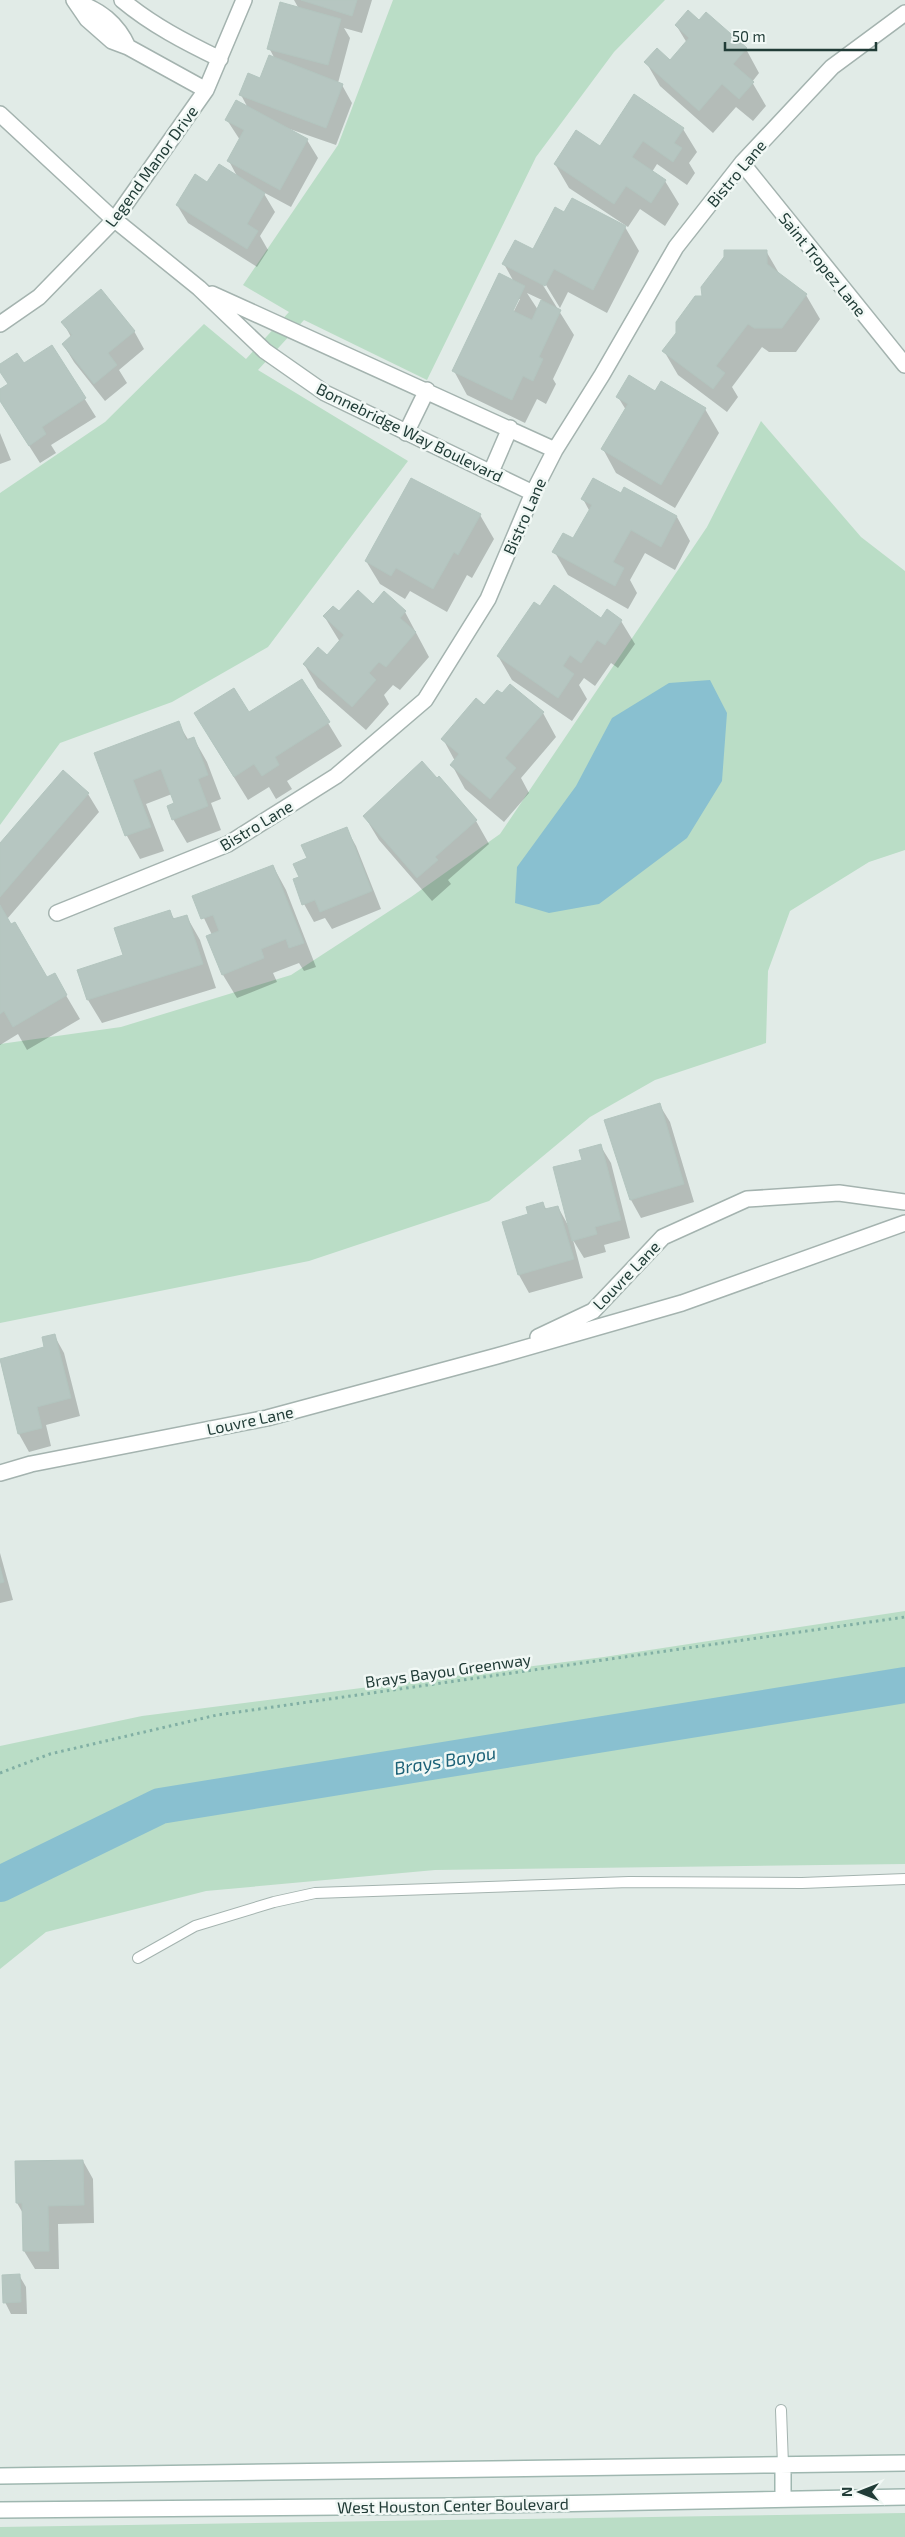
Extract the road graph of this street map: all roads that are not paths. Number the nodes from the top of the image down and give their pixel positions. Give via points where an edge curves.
1 (122, 0) edge
2 (244, 0) edge
3 (75, 1) edge
4 (905, 13) edge
5 (220, 59) junction
6 (206, 90) junction
7 (0, 114) edge
8 (742, 163) junction
9 (115, 219) junction
10 (199, 288) junction
11 (0, 324) edge
12 (905, 365) edge
13 (426, 390) junction
14 (510, 428) junction
15 (406, 433) junction
16 (555, 450) junction
17 (491, 472) junction
18 (533, 492) junction
19 (57, 913) dead end
20 (905, 1202) edge
21 (905, 1223) edge
22 (498, 1356) junction
23 (0, 1473) edge
24 (905, 1878) edge
25 (138, 1958) dead end
26 (781, 2410) dead end
27 (905, 2463) edge
28 (782, 2465) junction
29 (0, 2476) edge
30 (905, 2497) edge
31 (783, 2498) junction
32 (0, 2510) edge

1 - 5 street via 167,32
2 - 5 street, Legend Manor Drive
3 - 6 street via 96,9 120,30 128,47
4 - 8 street, Bistro Lane via 832,67
5 - 6 street, Legend Manor Drive
6 - 9 street, Legend Manor Drive
7 - 9 street, Bonnebridge Way Boulevard
8 - 12 street, Saint Tropez Lane
8 - 16 street, Bistro Lane via 676,247
9 - 10 street, Bonnebridge Way Boulevard
9 - 11 street, Legend Manor Drive via 39,297
10 - 13 street, Bonnebridge Way Boulevard
10 - 15 street, Bonnebridge Way Boulevard via 265,351 294,372 325,393
13 - 14 street, Bonnebridge Way Boulevard
13 - 15 street
14 - 16 street, Bonnebridge Way Boulevard
14 - 17 street
15 - 17 street, Bonnebridge Way Boulevard
16 - 18 street, Bistro Lane
17 - 18 street, Bonnebridge Way Boulevard
18 - 19 street, Bistro Lane via 488,599 425,700 336,776 228,844
20 - 22 street, Louvre Lane via 839,1193 747,1199 663,1237 593,1310
21 - 22 street, Louvre Lane via 682,1303
22 - 23 street, Louvre Lane via 267,1418 31,1464
24 - 25 lane via 802,1883 629,1882 316,1893 195,1926
26 - 28 lane
27 - 28 street
28 - 29 street
28 - 31 street
30 - 31 street, West Houston Center Boulevard
31 - 32 street, West Houston Center Boulevard via 450,2506

